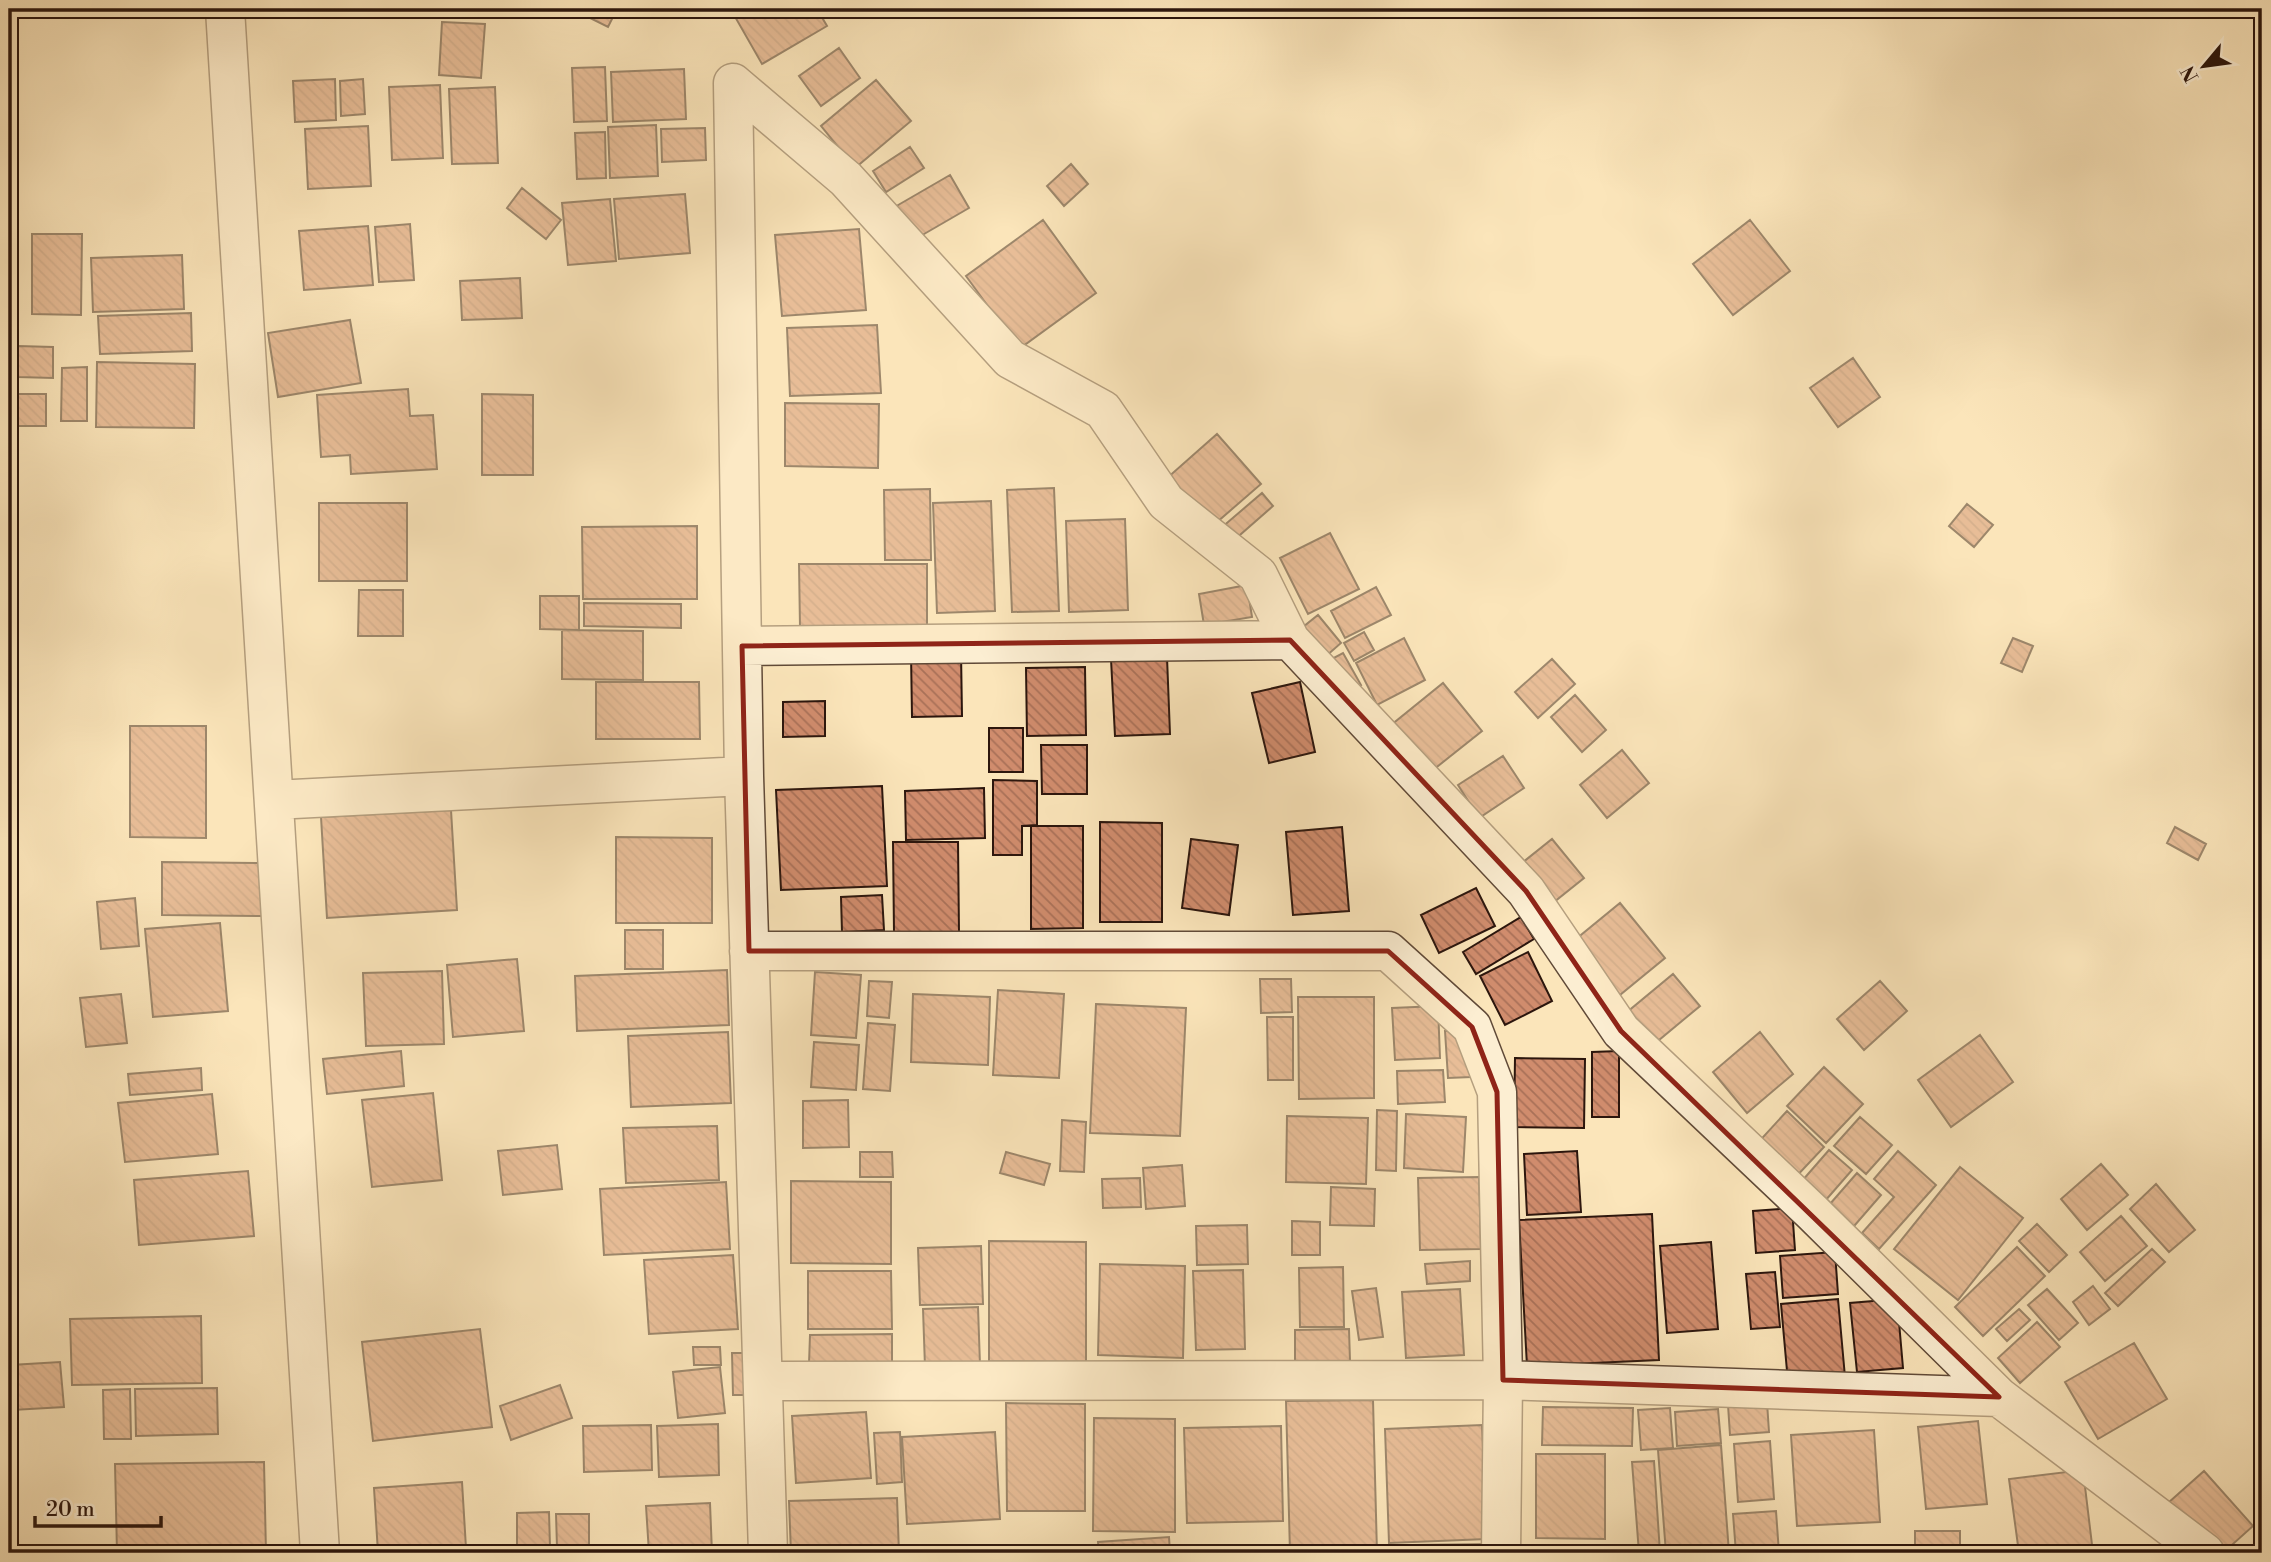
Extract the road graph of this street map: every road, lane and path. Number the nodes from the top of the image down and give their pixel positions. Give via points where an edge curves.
1 (225, 9) edge
2 (1290, 640) junction
3 (742, 646) junction
4 (744, 776) junction
5 (274, 800) junction
6 (749, 951) junction
7 (1503, 1380) junction
8 (763, 1381) junction
9 (1999, 1397) junction
10 (320, 1553) edge
11 (768, 1553) edge
12 (1501, 1553) edge
13 (2205, 1553) edge

1 - 5 street
2 - 3 street
2 - 3 street via 1258,575 1166,502 1104,410 1010,359 846,179 733,83
2 - 9 street via 1526,891 1621,1031
3 - 4 street
4 - 5 street
4 - 6 street
5 - 10 street
6 - 7 street via 1388,951 1472,1027 1497,1092
6 - 8 street
7 - 8 street
7 - 9 street
7 - 12 street
8 - 11 street
9 - 13 street

